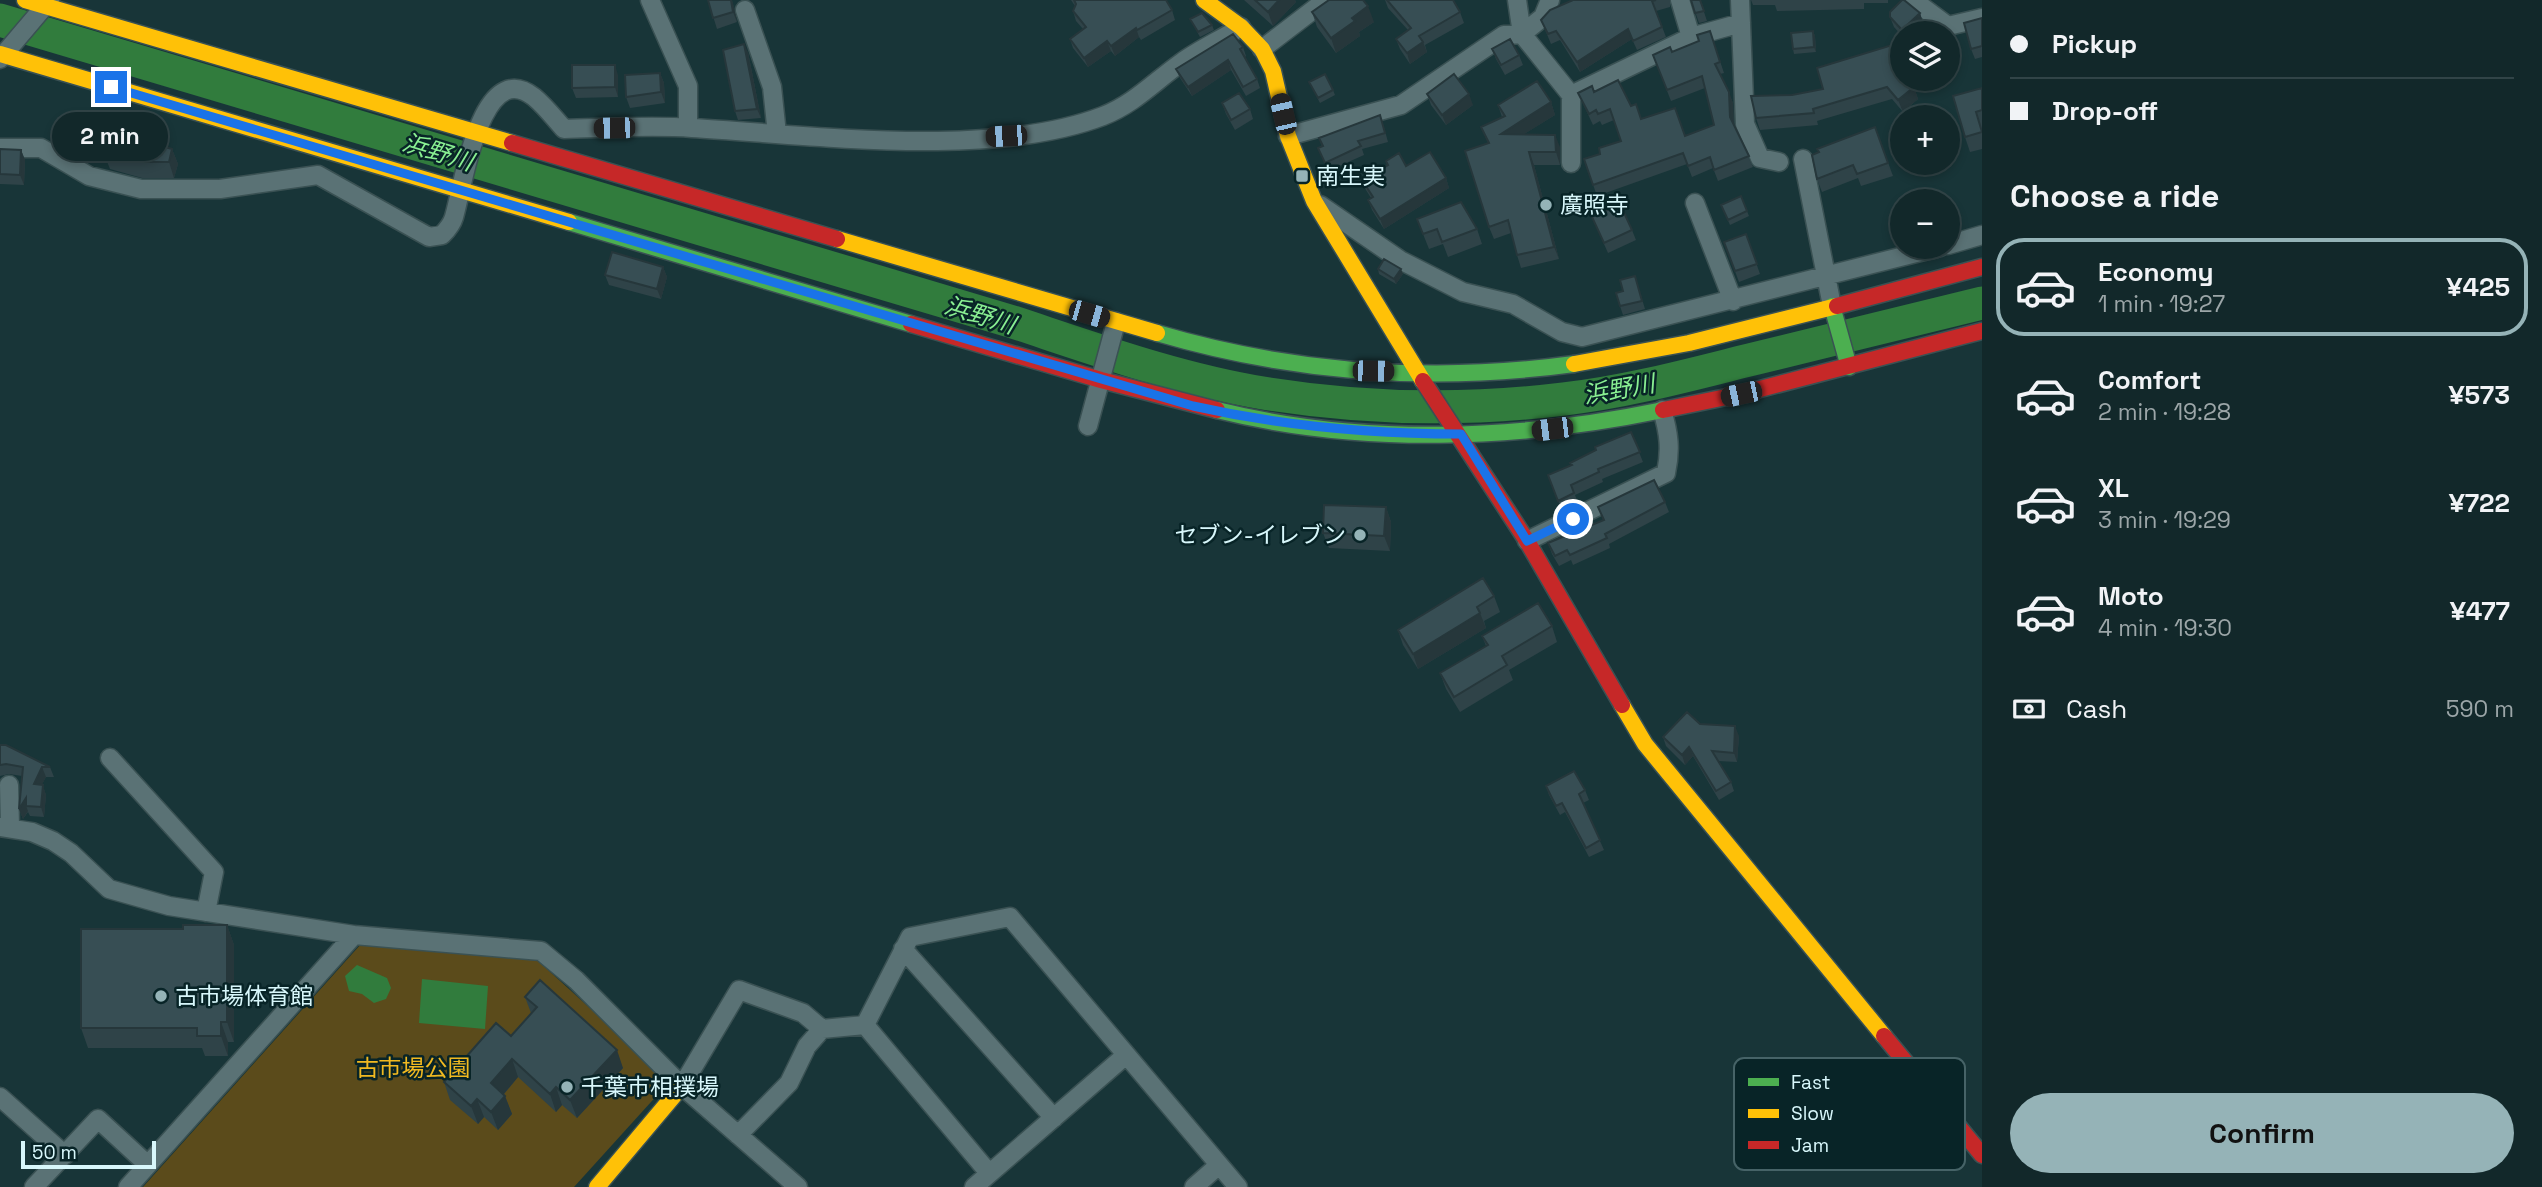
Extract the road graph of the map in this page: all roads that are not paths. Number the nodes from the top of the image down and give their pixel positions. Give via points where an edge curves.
1 (25, 0) edge
2 (650, 0) edge
3 (1204, 0) edge
4 (1326, 0) edge
5 (1517, 0) edge
6 (1549, 0) edge
7 (1680, 0) edge
8 (1740, 0) edge
9 (1913, 0) edge
10 (48, 3) edge
11 (745, 10) dead end
12 (1982, 18) edge
13 (1741, 23) junction
14 (1241, 27) junction
15 (1522, 34) junction
16 (1690, 37) junction
17 (1262, 49) junction
18 (1, 56) edge
19 (1572, 95) junction
20 (688, 127) junction
21 (477, 132) junction
22 (777, 134) junction
23 (1288, 136) junction
24 (0, 148) edge
25 (1803, 159) dead end
26 (1779, 162) dead end
27 (1571, 163) dead end
28 (460, 191) junction
29 (1314, 201) junction
30 (1695, 203) dead end
31 (1982, 235) edge
32 (1960, 241) edge
33 (1894, 259) edge
34 (1982, 267) edge
35 (1826, 277) junction
36 (1733, 301) junction
37 (1832, 306) junction
38 (1116, 322) junction
39 (1982, 331) edge
40 (1583, 337) junction
41 (1588, 362) junction
42 (1849, 367) junction
43 (1416, 371) junction
44 (1101, 380) junction
45 (1662, 410) junction
46 (1088, 426) dead end
47 (1461, 434) junction
48 (1527, 541) junction
49 (110, 758) dead end
50 (9, 785) dead end
51 (5, 827) edge
52 (206, 912) junction
53 (354, 935) junction
54 (903, 949) junction
55 (865, 1025) junction
56 (822, 1029) junction
57 (1126, 1055) junction
58 (1902, 1058) edge
59 (682, 1086) junction
60 (0, 1097) edge
61 (1054, 1118) junction
62 (738, 1135) junction
63 (1965, 1135) edge
64 (65, 1155) junction
65 (1982, 1156) edge
66 (148, 1165) junction
67 (1219, 1165) junction
68 (989, 1173) junction
69 (34, 1187) edge
70 (128, 1187) edge
71 (597, 1187) edge
72 (798, 1187) edge
73 (974, 1187) edge
74 (1194, 1187) edge
75 (1238, 1187) edge

1 - 10 street
2 - 20 street via 688,86
3 - 14 street
4 - 17 street
5 - 15 street
6 - 15 street via 1543,17
7 - 16 street
8 - 13 street
9 - 12 street via 1948,26
10 - 18 street
10 - 21 street
11 - 22 street via 772,87
13 - 16 street
13 - 26 street via 1745,124 1760,158
14 - 17 street
14 - 22 street via 1182,61 1131,103 1062,130 941,140
15 - 19 street
15 - 23 street via 1504,35 1401,105
16 - 19 street
17 - 23 street via 1273,71
18 - 28 street
19 - 27 street
20 - 21 street via 564,129 533,96 515,89 492,98
20 - 22 street
21 - 28 street
21 - 38 street
23 - 29 street
24 - 28 street via 41,148 89,176 141,190 220,189 318,175 429,237 442,235 453,221
25 - 35 street
28 - 44 street
29 - 40 street via 1401,260 1463,292 1513,304 1562,332
29 - 43 street
30 - 36 street
31 - 32 street
33 - 35 street
34 - 37 street
35 - 36 street
35 - 37 street
36 - 40 street
37 - 41 street via 1726,335
37 - 42 street
38 - 43 street via 1267,359 1351,370
38 - 44 street
39 - 42 street
40 - 41 street
41 - 43 street
42 - 45 street
43 - 47 street
44 - 46 street
44 - 47 street via 1262,421 1391,434
45 - 47 street via 1599,423
45 - 48 street via 1669,443 1665,473
47 - 48 street
48 - 58 street via 1645,744
49 - 52 street via 214,872
50 - 51 street
51 - 52 street via 32,832 62,847 109,889
52 - 53 street
53 - 59 street via 541,951
53 - 66 street
54 - 55 street
54 - 57 street via 909,937 1010,917
54 - 61 street
55 - 56 street
55 - 68 street
56 - 59 street via 803,1013 739,990
56 - 62 street via 807,1046 789,1083
57 - 61 street
57 - 67 street
59 - 62 street
59 - 71 street
60 - 64 street
61 - 68 street
62 - 72 street
63 - 65 street
64 - 66 street via 98,1119
64 - 69 street
66 - 70 street
67 - 74 street
67 - 75 street
68 - 73 street

